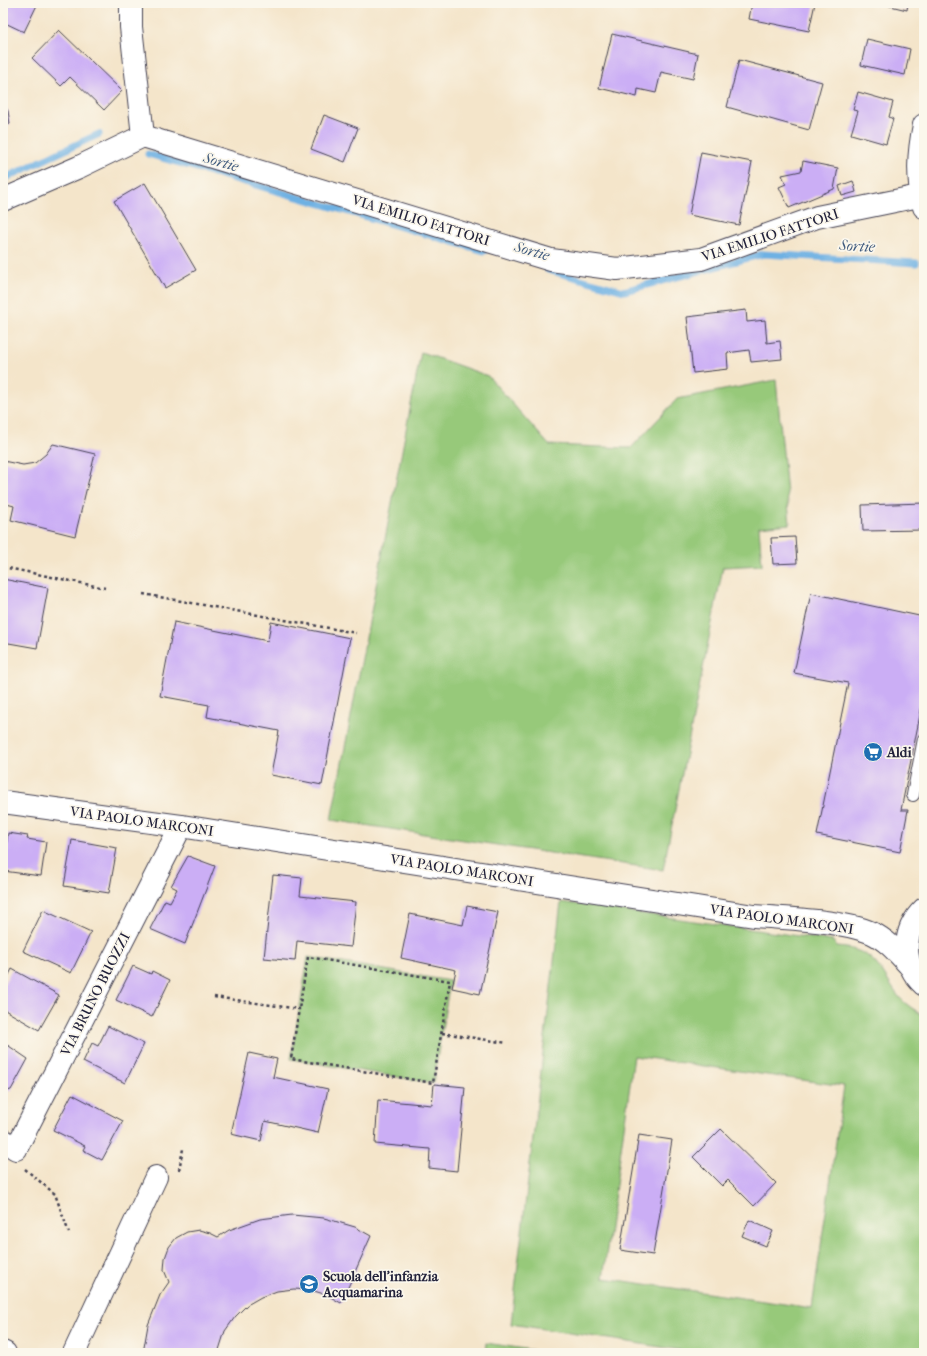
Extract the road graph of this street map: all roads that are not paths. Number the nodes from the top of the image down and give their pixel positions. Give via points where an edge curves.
1 (131, 3) edge
2 (924, 125) edge
3 (143, 136) junction
4 (923, 199) edge
5 (3, 200) edge
6 (924, 739) edge
7 (913, 796) dead end
8 (3, 802) edge
9 (180, 826) junction
10 (924, 909) edge
11 (909, 965) junction
12 (924, 985) edge
13 (9, 1144) edge
14 (156, 1177) dead end
15 (74, 1353) edge

1 - 3 street via 130,27
2 - 4 street via 918,152
3 - 4 street, VIA EMILIO FATTORI via 552,260 617,269 701,259 817,217
3 - 5 street
6 - 7 lane
8 - 9 street, VIA PAOLO MARCONI
9 - 11 street, VIA PAOLO MARCONI via 754,916 843,925 872,933 892,946
9 - 13 street, VIA BRUNO BUOZZI
10 - 11 street via 916,916 909,931 906,948
11 - 12 street, VIA PAOLO MARCONI
14 - 15 street

